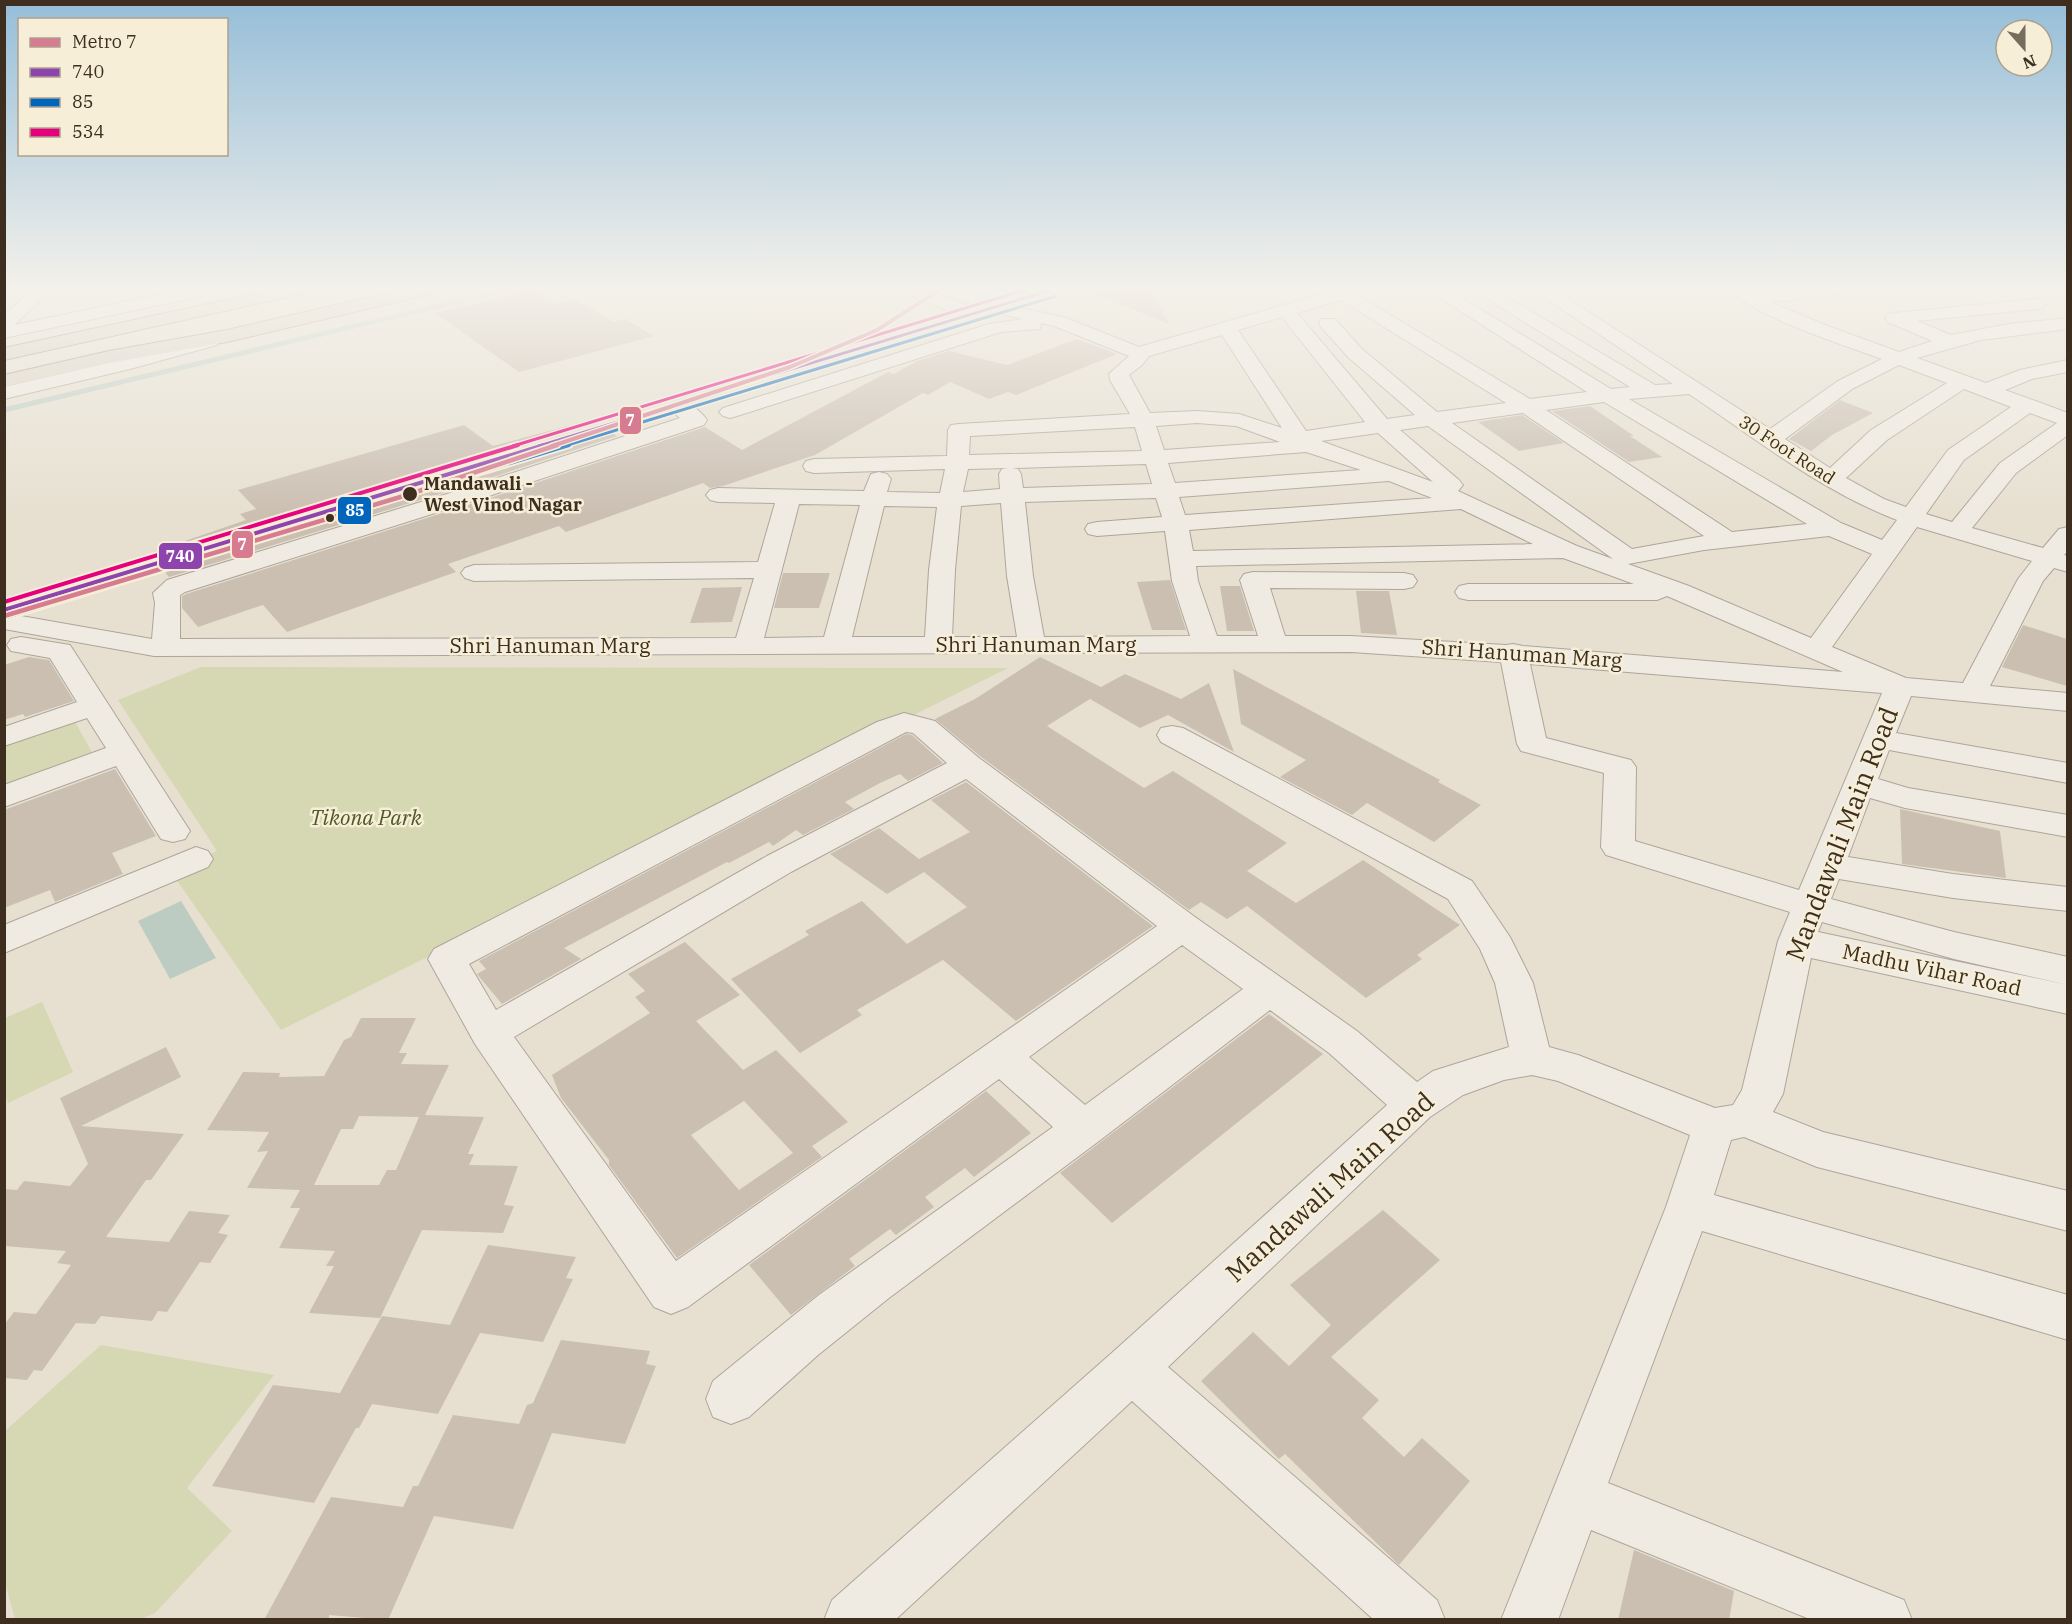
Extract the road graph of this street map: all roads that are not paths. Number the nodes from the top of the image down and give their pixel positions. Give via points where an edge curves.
1 (27, 365) edge
2 (75, 365) edge
3 (124, 365) edge
4 (775, 365) edge
5 (806, 365) edge
6 (880, 365) edge
7 (1132, 365) edge
8 (1251, 365) edge
9 (1331, 365) edge
10 (1369, 365) edge
11 (1459, 365) edge
12 (1558, 365) edge
13 (1606, 365) edge
14 (1657, 365) edge
15 (1886, 365) edge
16 (1912, 365) edge
17 (2067, 366) edge
18 (4, 370) edge
19 (4, 381) edge
20 (1960, 383) junction
21 (1693, 388) junction
22 (1984, 391) junction
23 (1651, 392) junction
24 (4, 393) edge
25 (1607, 395) junction
26 (675, 405) junction
27 (1526, 406) junction
28 (2026, 406) junction
29 (730, 412) dead end
30 (2063, 416) edge
31 (1143, 419) junction
32 (1432, 419) junction
33 (1006, 426) junction
34 (1382, 426) junction
35 (1770, 439) junction
36 (1300, 441) junction
37 (1154, 457) junction
38 (1010, 461) junction
39 (958, 463) junction
40 (883, 465) junction
41 (814, 466) dead end
42 (1396, 475) junction
43 (1831, 479) junction
44 (1164, 491) junction
45 (718, 495) dead end
46 (1011, 495) junction
47 (350, 497) junction
48 (789, 497) junction
49 (1455, 498) junction
50 (872, 499) junction
51 (950, 500) junction
52 (1910, 517) junction
53 (1176, 524) junction
54 (1832, 528) junction
55 (1097, 529) dead end
56 (1957, 531) junction
57 (2067, 534) edge
58 (1727, 540) junction
59 (1568, 551) junction
60 (1887, 551) junction
61 (1618, 561) junction
62 (2058, 561) edge
63 (770, 570) junction
64 (1184, 570) junction
65 (474, 573) dead end
66 (1254, 580) junction
67 (1404, 580) dead end
68 (1468, 592) dead end
69 (1680, 592) junction
70 (4, 594) edge
71 (4, 610) edge
72 (4, 621) edge
73 (4, 643) edge
74 (1206, 644) junction
75 (1274, 644) junction
76 (938, 645) junction
77 (1032, 645) junction
78 (748, 646) junction
79 (836, 646) junction
80 (166, 648) junction
81 (1816, 650) junction
82 (1513, 652) junction
83 (1900, 686) junction
84 (1972, 693) junction
85 (2067, 702) edge
86 (94, 706) junction
87 (1172, 735) dead end
88 (4, 738) edge
89 (1878, 740) junction
90 (125, 752) junction
91 (968, 765) junction
92 (2067, 772) edge
93 (1861, 785) junction
94 (4, 797) edge
95 (2067, 826) edge
96 (173, 831) dead end
97 (196, 859) dead end
98 (1827, 866) junction
99 (2067, 899) edge
100 (1803, 924) junction
101 (1182, 926) junction
102 (4, 940) edge
103 (2067, 971) edge
104 (1269, 990) junction
105 (2067, 1000) edge
106 (489, 1033) junction
107 (1000, 1055) junction
108 (1532, 1059) junction
109 (1415, 1105) junction
110 (1730, 1122) junction
111 (1084, 1129) junction
112 (1688, 1207) junction
113 (2067, 1211) edge
114 (2067, 1318) edge
115 (1132, 1368) junction
116 (731, 1399) dead end
117 (1576, 1497) junction
118 (852, 1620) edge
119 (1418, 1620) edge
120 (1529, 1620) edge
121 (1884, 1620) edge

1 - 18 highway
2 - 19 highway
3 - 24 street
4 - 47 main road
5 - 26 main road
6 - 29 street
7 - 31 street via 1119,374 1120,380
8 - 36 street
9 - 34 street
10 - 32 street
11 - 27 street
12 - 25 street
13 - 23 street
14 - 21 street, 30 Foot Road
15 - 35 street via 1844,386
16 - 20 street
17 - 22 street via 2027,374
20 - 22 street
20 - 43 street via 1879,435
21 - 23 street
21 - 35 street, 30 Foot Road
22 - 28 street
23 - 25 street
25 - 27 street
25 - 54 street
26 - 47 main road
26 - 80 street via 696,420 176,586 166,592
27 - 32 street
27 - 58 street
28 - 30 street
28 - 52 street via 1956,455
30 - 56 street via 2008,468
31 - 33 street
31 - 36 street via 1221,417
31 - 37 street
32 - 34 street
32 - 61 street
33 - 38 street
33 - 39 street via 959,430
34 - 36 street
34 - 49 street via 1451,485
35 - 43 street, 30 Foot Road
36 - 37 street
36 - 42 street
37 - 38 street
37 - 44 street
38 - 39 street
38 - 46 street
39 - 40 street
39 - 51 street
40 - 41 street
40 - 50 street
42 - 44 street
42 - 49 street
43 - 52 street, 30 Foot Road via 1876,504
44 - 46 street
44 - 53 street
45 - 48 street
46 - 51 street
46 - 77 street
47 - 70 main road
47 - 71 main road
48 - 50 street
48 - 63 street
49 - 53 street
49 - 59 street
50 - 51 street
50 - 79 street
51 - 76 street
52 - 56 street, 30 Foot Road
52 - 60 street
53 - 55 street
53 - 64 street
54 - 58 street
54 - 60 street
56 - 62 street, 30 Foot Road
57 - 62 street
58 - 61 street
59 - 61 street
59 - 64 street
60 - 81 street
61 - 69 street
62 - 84 street via 2031,579
63 - 65 street
63 - 78 street
64 - 66 street
64 - 74 street
66 - 67 street
66 - 75 street
68 - 69 street
69 - 81 street
72 - 80 street, Shri Hanuman Marg
73 - 86 street via 60,651
74 - 75 street, Shri Hanuman Marg
74 - 77 street, Shri Hanuman Marg
75 - 82 street, Shri Hanuman Marg
76 - 77 street, Shri Hanuman Marg
76 - 79 street, Shri Hanuman Marg
78 - 79 street, Shri Hanuman Marg
78 - 80 street, Shri Hanuman Marg
81 - 83 street
82 - 83 street, Shri Hanuman Marg
82 - 100 street via 1532,744 1620,767 1618,847
83 - 84 street, Shri Hanuman Marg
83 - 89 street, Mandawali Main Road
84 - 85 street, Shri Hanuman Marg
86 - 88 street
86 - 90 street
87 - 108 street via 1460,890 1497,946 1514,983
89 - 92 street
89 - 93 street, Mandawali Main Road
90 - 94 street
90 - 96 street
91 - 101 street
91 - 106 street via 779,864
91 - 106 street via 924,727 904,722 447,959
93 - 95 street via 1905,798
93 - 98 street, Mandawali Main Road
97 - 102 street
98 - 99 street
98 - 100 street, Mandawali Main Road
100 - 103 street, Madhu Vihar Road
100 - 105 street, Madhu Vihar Road
100 - 110 street, Mandawali Main Road via 1762,1094
101 - 104 street
101 - 107 street
104 - 109 street via 1343,1042
104 - 111 street
106 - 107 street via 671,1292
107 - 111 street
108 - 109 street, Mandawali Main Road via 1501,1064 1448,1083
108 - 110 street, Mandawali Main Road via 1564,1066
109 - 115 street, Mandawali Main Road
110 - 112 street
110 - 113 street via 1817,1149
111 - 116 street via 880,1276 775,1358
112 - 114 street
112 - 117 street
115 - 118 street, Mandawali Main Road
115 - 119 street
117 - 120 street
117 - 121 street

